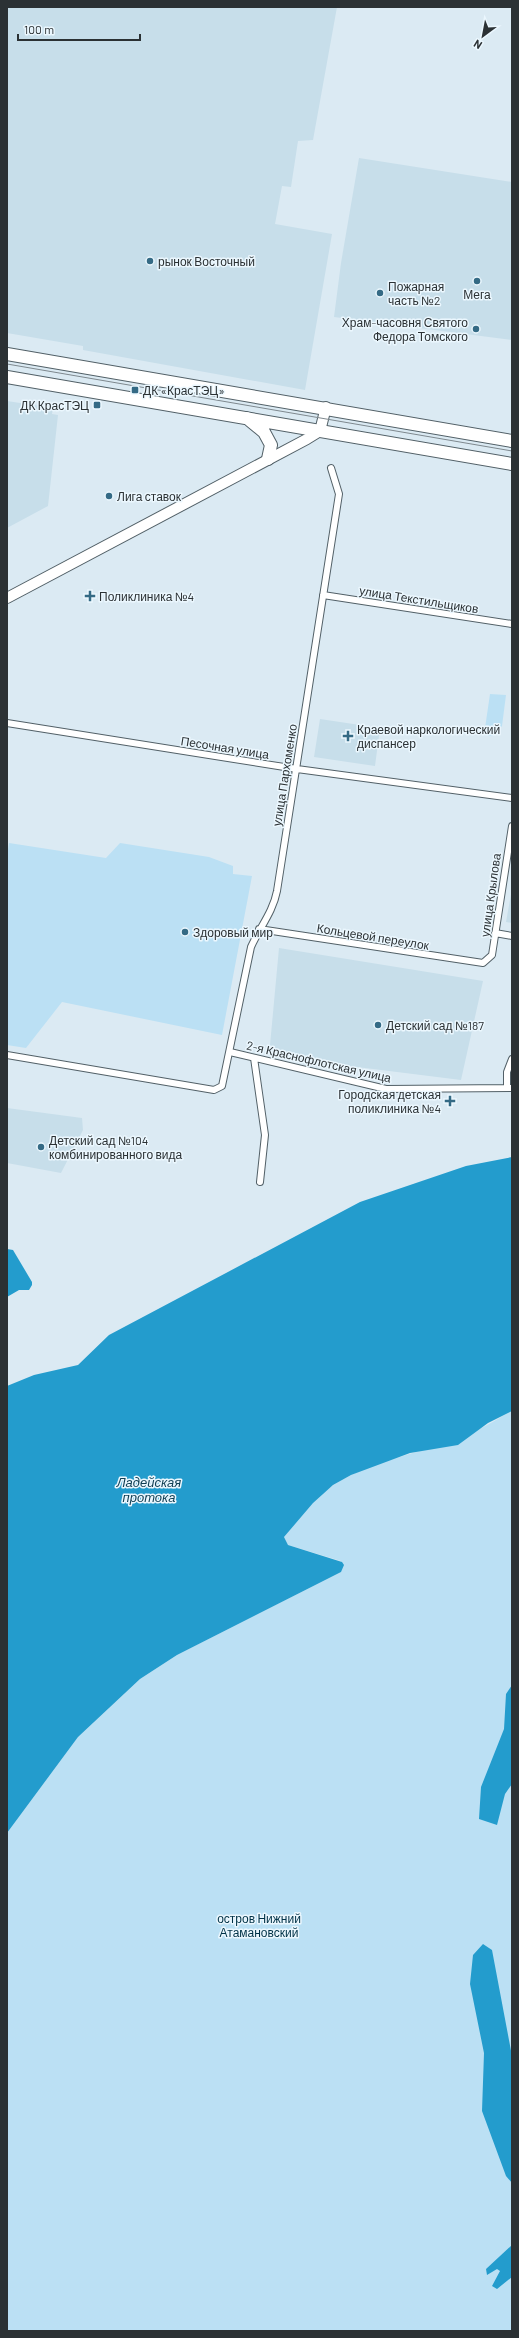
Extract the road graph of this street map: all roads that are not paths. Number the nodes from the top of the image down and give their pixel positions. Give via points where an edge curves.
1 (7, 354) edge
2 (7, 377) edge
3 (326, 407) junction
4 (246, 417) junction
5 (320, 431) junction
6 (512, 441) edge
7 (268, 459) junction
8 (512, 464) edge
9 (331, 468) dead end
10 (323, 595) junction
11 (7, 598) edge
12 (512, 624) edge
13 (7, 723) edge
14 (297, 769) junction
15 (512, 798) edge
16 (512, 826) edge
17 (259, 929) junction
18 (495, 933) junction
19 (512, 936) edge
20 (483, 963) joint
21 (230, 1052) junction
22 (7, 1055) edge
23 (254, 1058) junction
24 (512, 1059) edge
25 (509, 1088) edge
26 (260, 1182) dead end

1 - 3 highway
2 - 4 highway
3 - 5 main road
3 - 6 highway
4 - 5 highway
4 - 7 highway via 264,432 271,445
5 - 7 main road
5 - 8 highway
7 - 11 main road
9 - 10 street, улица Пархоменко via 339,494
10 - 12 street, улица Текстильщиков
10 - 14 street, улица Пархоменко
13 - 14 street, Песочная улица
14 - 15 street, Песочная улица
14 - 17 street, улица Пархоменко via 274,906
16 - 18 street, улица Крылова
17 - 20 street, Кольцевой переулок
17 - 21 street, улица Пархоменко via 251,946
18 - 19 street
18 - 20 street, улица Крылова via 492,955
21 - 22 street, 2-я Краснофлотская улица via 222,1086 214,1090
21 - 23 street, 2-я Краснофлотская улица
23 - 25 street, 2-я Краснофлотская улица via 386,1089
23 - 26 street via 265,1135
24 - 25 street via 507,1072

